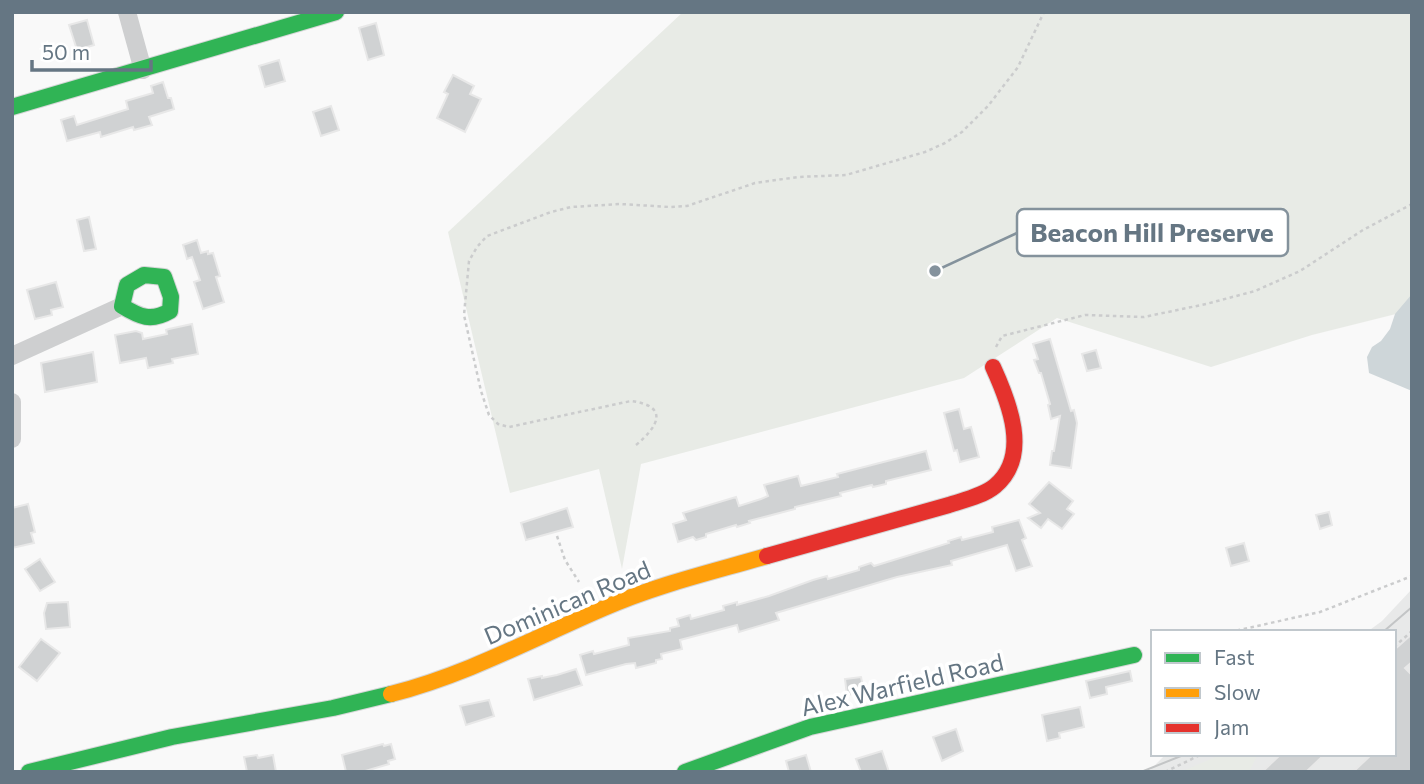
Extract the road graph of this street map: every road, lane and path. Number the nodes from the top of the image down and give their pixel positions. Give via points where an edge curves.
1 (127, 12) edge
2 (336, 12) edge
3 (1044, 12) edge
4 (143, 70) junction
5 (12, 107) edge
6 (1412, 204) edge
7 (122, 306) dead end
8 (12, 356) edge
9 (993, 367) joint
10 (12, 402) edge
11 (12, 439) edge
12 (636, 445) dead end
13 (557, 536) dead end
14 (1412, 576) edge
15 (579, 582) dead end
16 (1239, 630) edge
17 (1412, 631) edge
18 (1396, 645) edge
19 (1133, 655) dead end
20 (1198, 756) edge
21 (29, 772) edge
22 (685, 772) edge
23 (1165, 772) edge

1 - 4 street
2 - 4 street
3 - 12 path via 1018,67 988,106 962,132 925,152 846,175 755,183 687,206 571,207 487,236 469,261 464,314 489,415 509,427 631,401 647,403 655,413 654,425
4 - 5 street
6 - 9 path via 1300,271 1255,291 1144,317 1085,315 1002,336
7 - 8 street
9 - 21 street, Dominican Road via 1013,422 1014,450 1002,479 978,495 665,585 464,670 398,692 172,737
10 - 11 street
13 - 15 path via 565,561
14 - 16 path via 1320,612
17 - 18 path
19 - 22 street, Alex Warfield Road via 810,727
20 - 23 path

